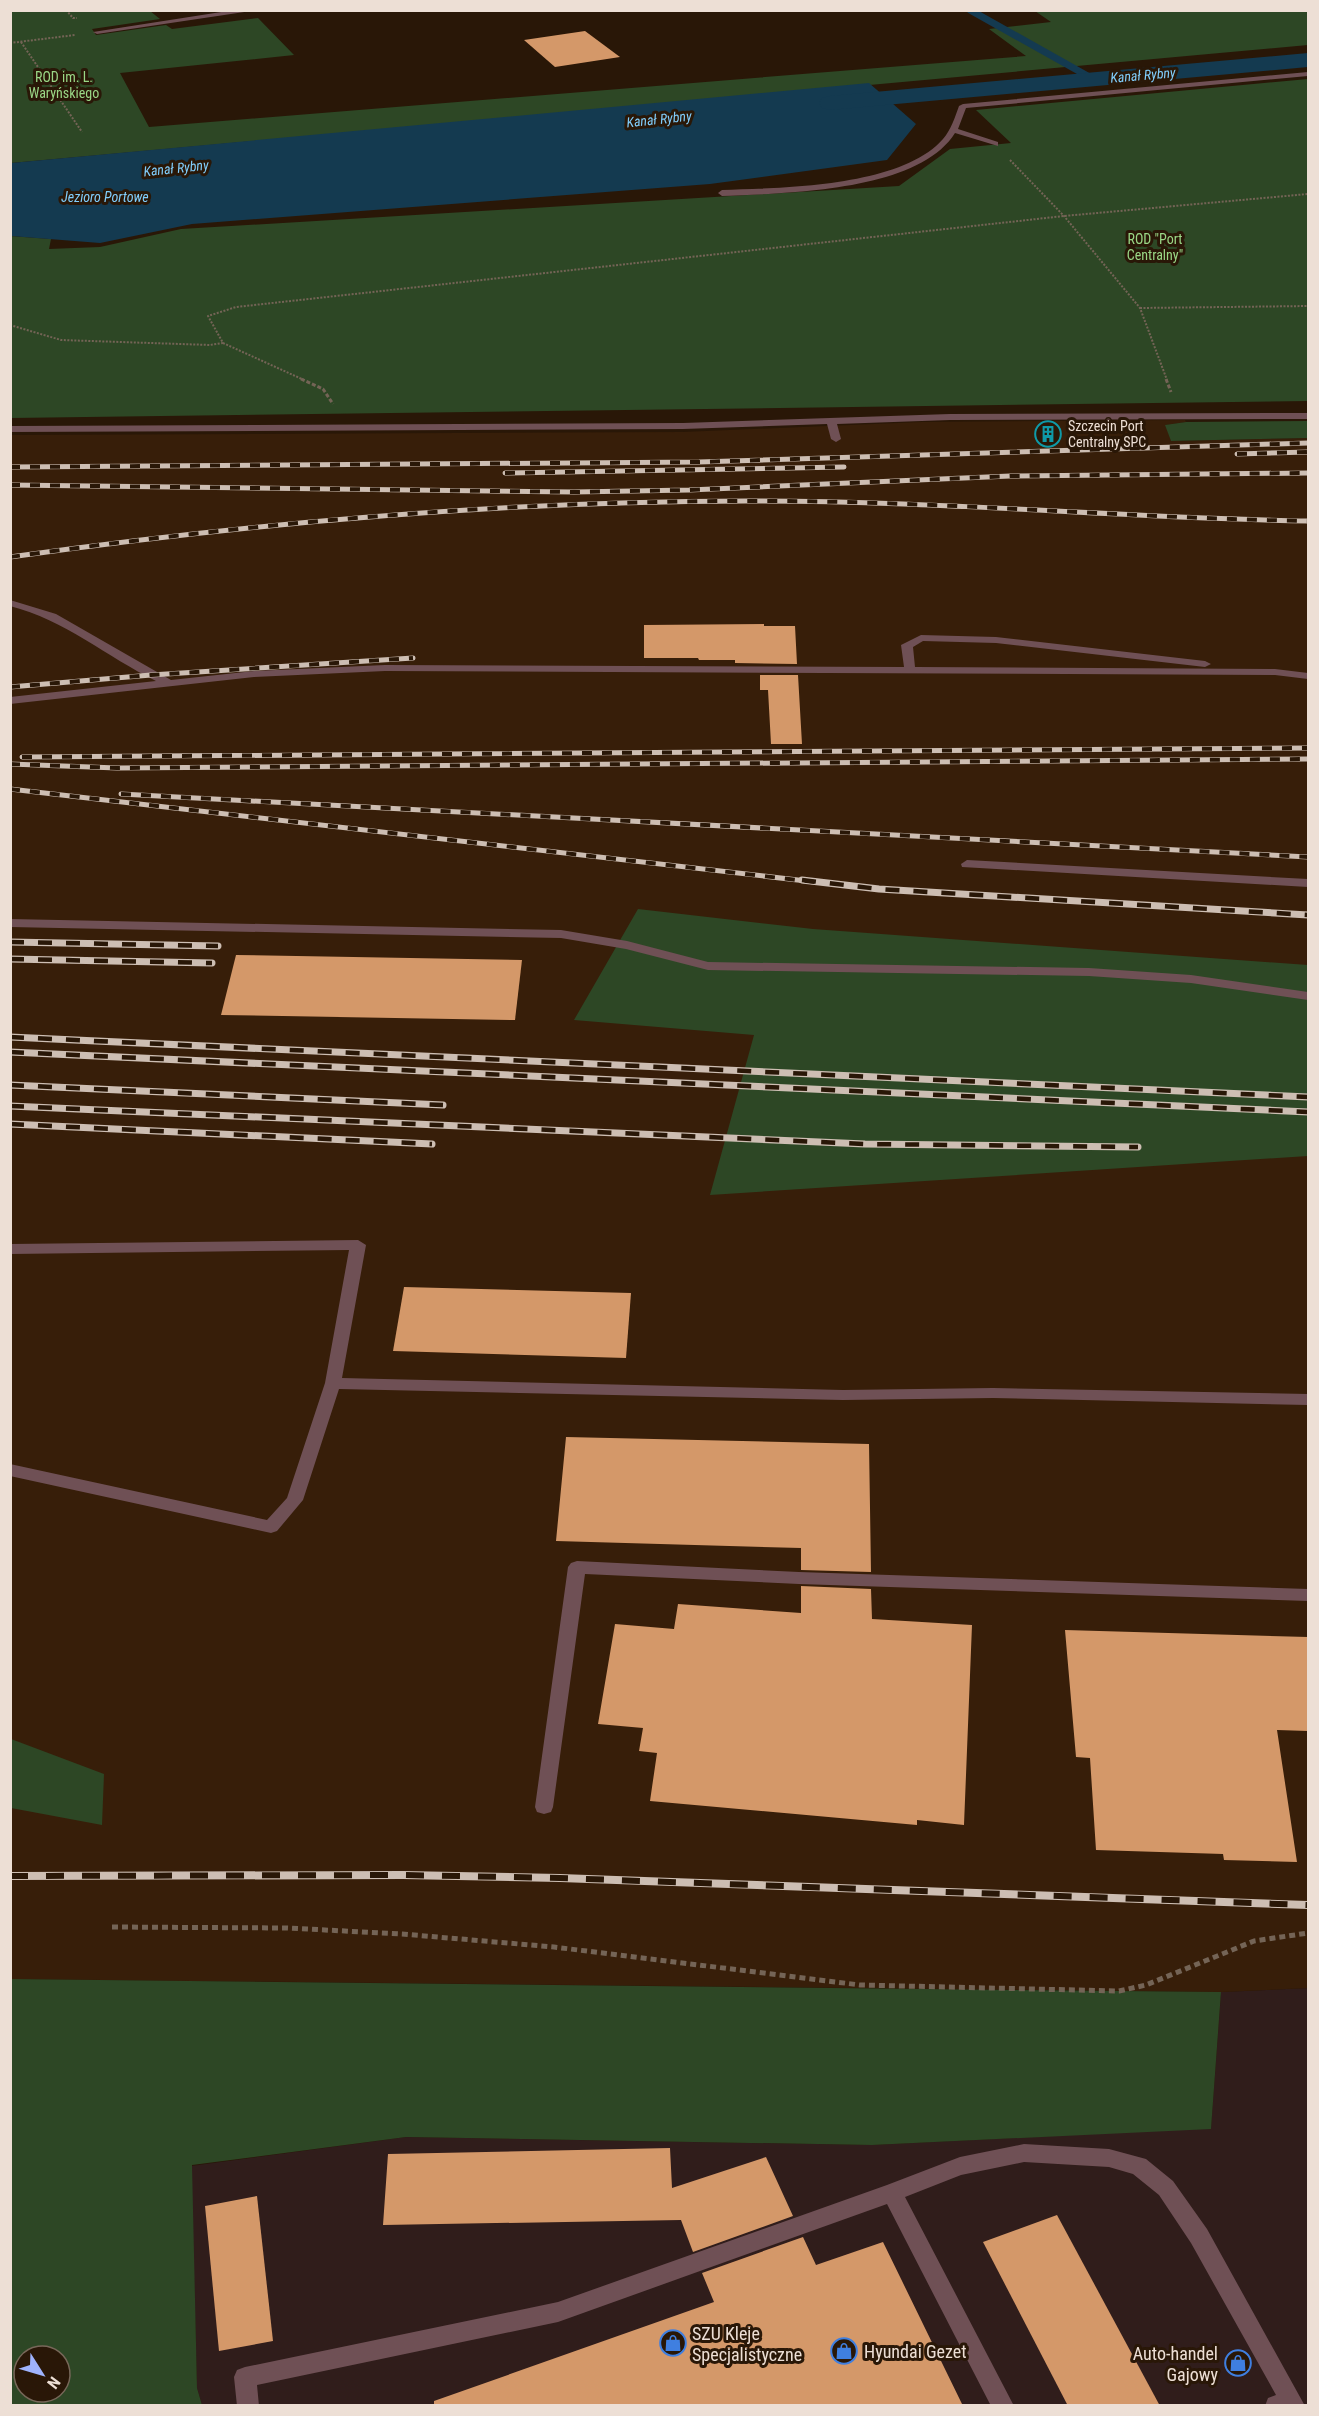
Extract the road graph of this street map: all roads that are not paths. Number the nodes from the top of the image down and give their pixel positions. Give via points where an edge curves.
1 (254, 10) edge
2 (97, 32) road end
3 (1308, 74) edge
4 (954, 130) junction
5 (995, 144) road end
6 (722, 193) dead end
7 (1308, 416) edge
8 (831, 421) junction
9 (10, 429) edge
10 (836, 439) dead end
11 (10, 603) edge
12 (910, 671) junction
13 (1256, 672) junction
14 (1308, 676) edge
15 (167, 682) junction
16 (10, 701) edge
17 (967, 864) dead end
18 (1308, 883) edge
19 (10, 923) edge
20 (1308, 996) edge
21 (10, 1249) edge
22 (333, 1383) junction
23 (1308, 1400) edge
24 (10, 1470) edge
25 (1308, 1595) edge
26 (544, 1807) dead end
27 (892, 2193) junction
28 (1287, 2404) edge
29 (248, 2406) edge
30 (1003, 2406) edge

1 - 2 lane
3 - 4 lane via 963,105
4 - 5 lane
4 - 6 lane via 926,159 898,171 825,185
7 - 8 lane
8 - 9 lane via 683,426
8 - 10 lane
11 - 15 lane via 47,614
12 - 13 lane
12 - 13 lane via 908,645 921,638 954,637
12 - 15 lane via 384,668
13 - 14 lane
15 - 16 lane
17 - 18 lane
19 - 20 lane via 561,934 627,945 708,966 1089,972 1191,979
21 - 22 lane via 358,1245
22 - 23 lane via 843,1395 993,1392
22 - 24 lane via 295,1500 271,1527
25 - 26 lane via 577,1567
27 - 28 lane via 960,2166 1024,2153 1109,2158 1139,2166 1166,2188 1199,2236
27 - 29 lane via 558,2312 245,2377
27 - 30 lane

